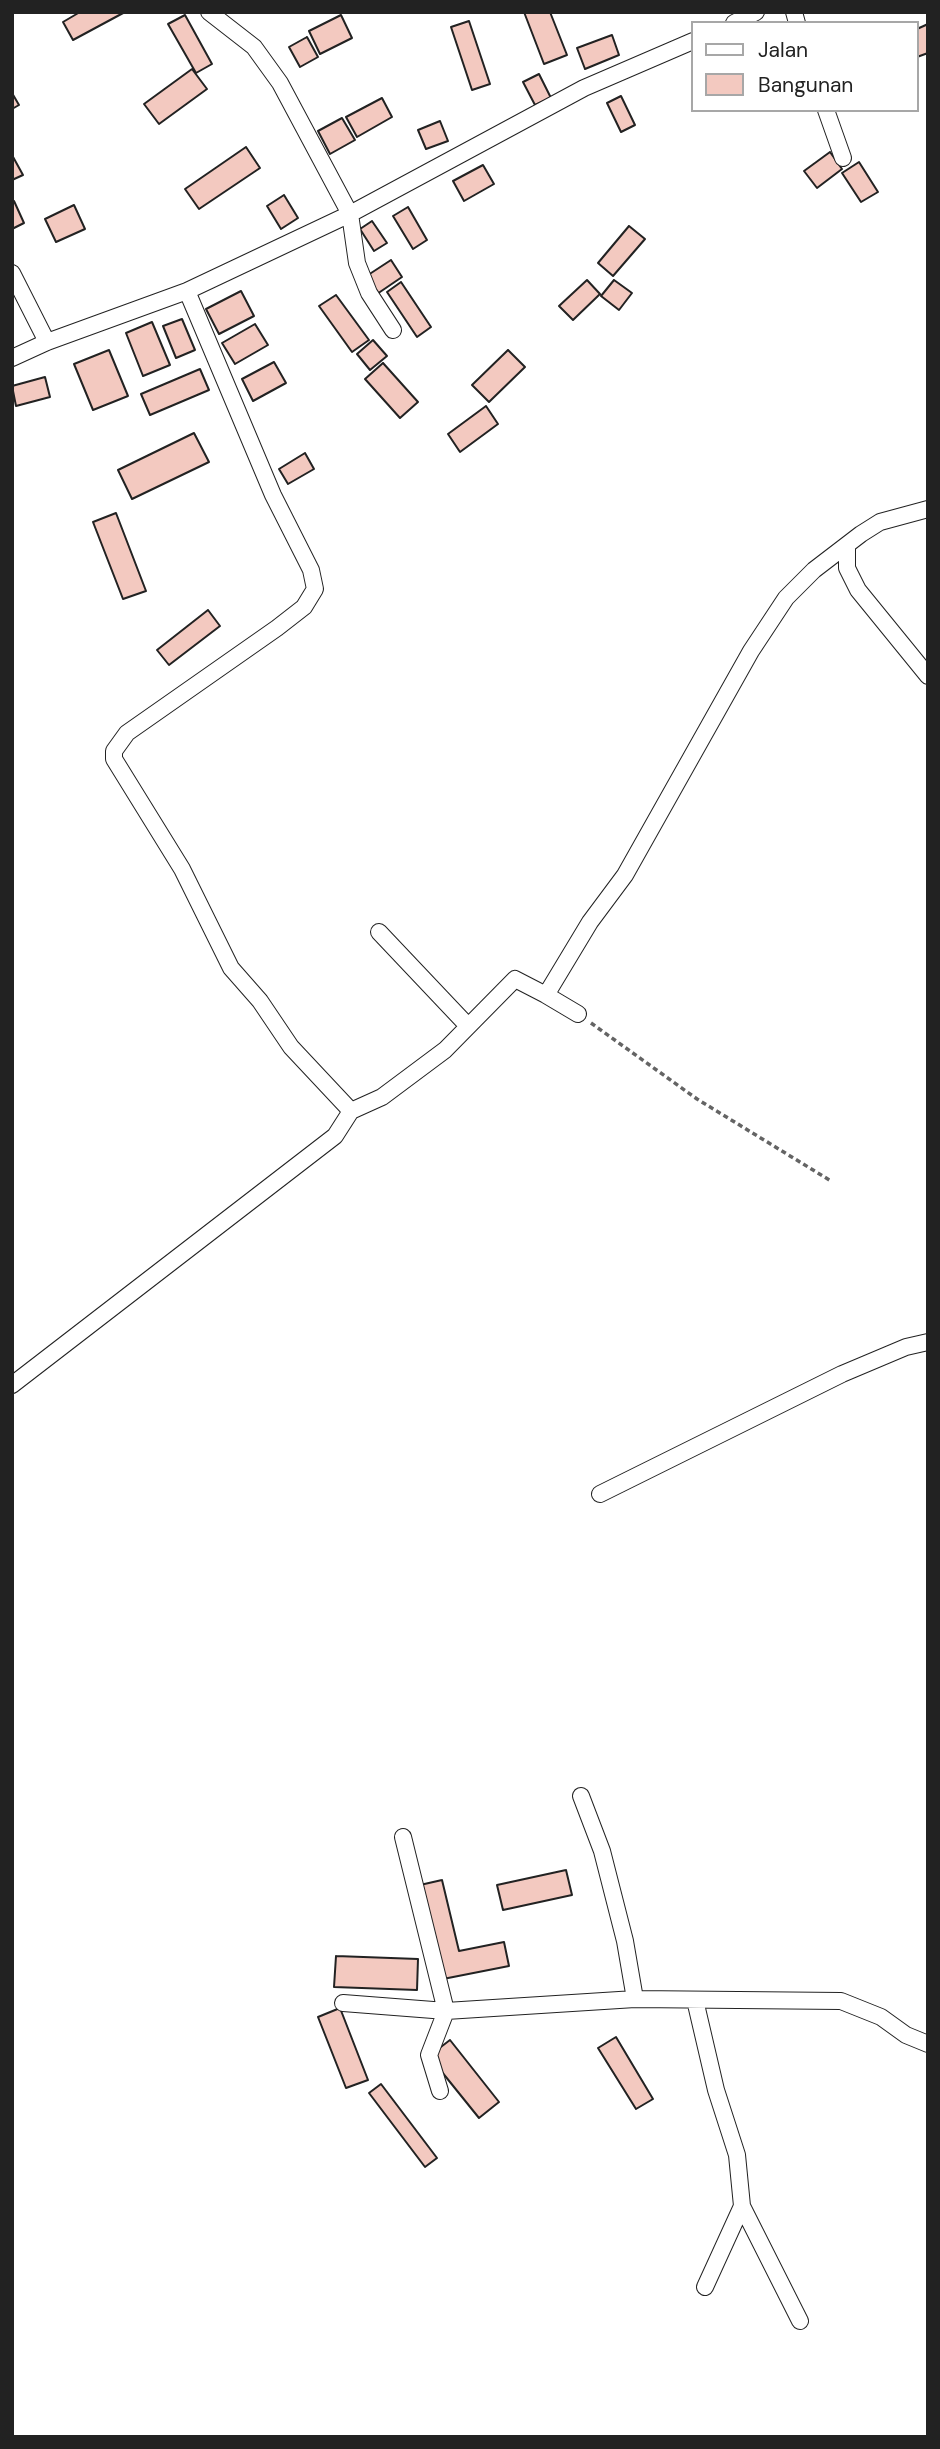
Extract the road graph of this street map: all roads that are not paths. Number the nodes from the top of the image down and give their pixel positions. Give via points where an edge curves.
1 (209, 12) edge
2 (756, 12) edge
3 (738, 21) edge
4 (692, 41) edge
5 (827, 112) edge
6 (842, 158) dead end
7 (349, 214) junction
8 (12, 273) edge
9 (187, 290) junction
10 (393, 331) dead end
11 (47, 342) junction
12 (12, 358) edge
13 (928, 509) edge
14 (847, 545) junction
15 (928, 676) edge
16 (379, 932) dead end
17 (547, 995) junction
18 (578, 1014) road end
19 (467, 1025) junction
20 (351, 1111) junction
21 (928, 1342) edge
22 (12, 1385) edge
23 (600, 1494) dead end
24 (581, 1796) dead end
25 (402, 1837) dead end
26 (635, 1999) junction
27 (695, 2000) junction
28 (343, 2003) dead end
29 (446, 2011) junction
30 (928, 2044) edge
31 (440, 2091) dead end
32 (742, 2206) junction
33 (705, 2287) dead end
34 (800, 2321) dead end

1 - 7 street via 267,63
2 - 3 street
4 - 7 street via 584,88
5 - 6 street
7 - 9 street
7 - 10 street via 357,262 369,293
8 - 11 street
9 - 11 street
9 - 20 street via 273,495 311,570 315,589 304,607 277,628 127,733 114,751 114,759 182,869 231,968 291,1047
11 - 12 street
13 - 14 street via 880,523
14 - 15 street via 847,568 858,590
14 - 17 street via 814,570 770,621 625,875 590,922
16 - 19 street
17 - 18 street
17 - 19 street via 515,979
19 - 20 street via 445,1050 382,1097
20 - 22 street via 335,1136
21 - 23 street via 842,1374
24 - 26 street via 602,1851
25 - 29 street
26 - 27 street
26 - 29 street
27 - 30 street via 841,2001
27 - 32 street via 737,2155
28 - 29 street
29 - 31 street via 429,2055
32 - 33 street
32 - 34 street

